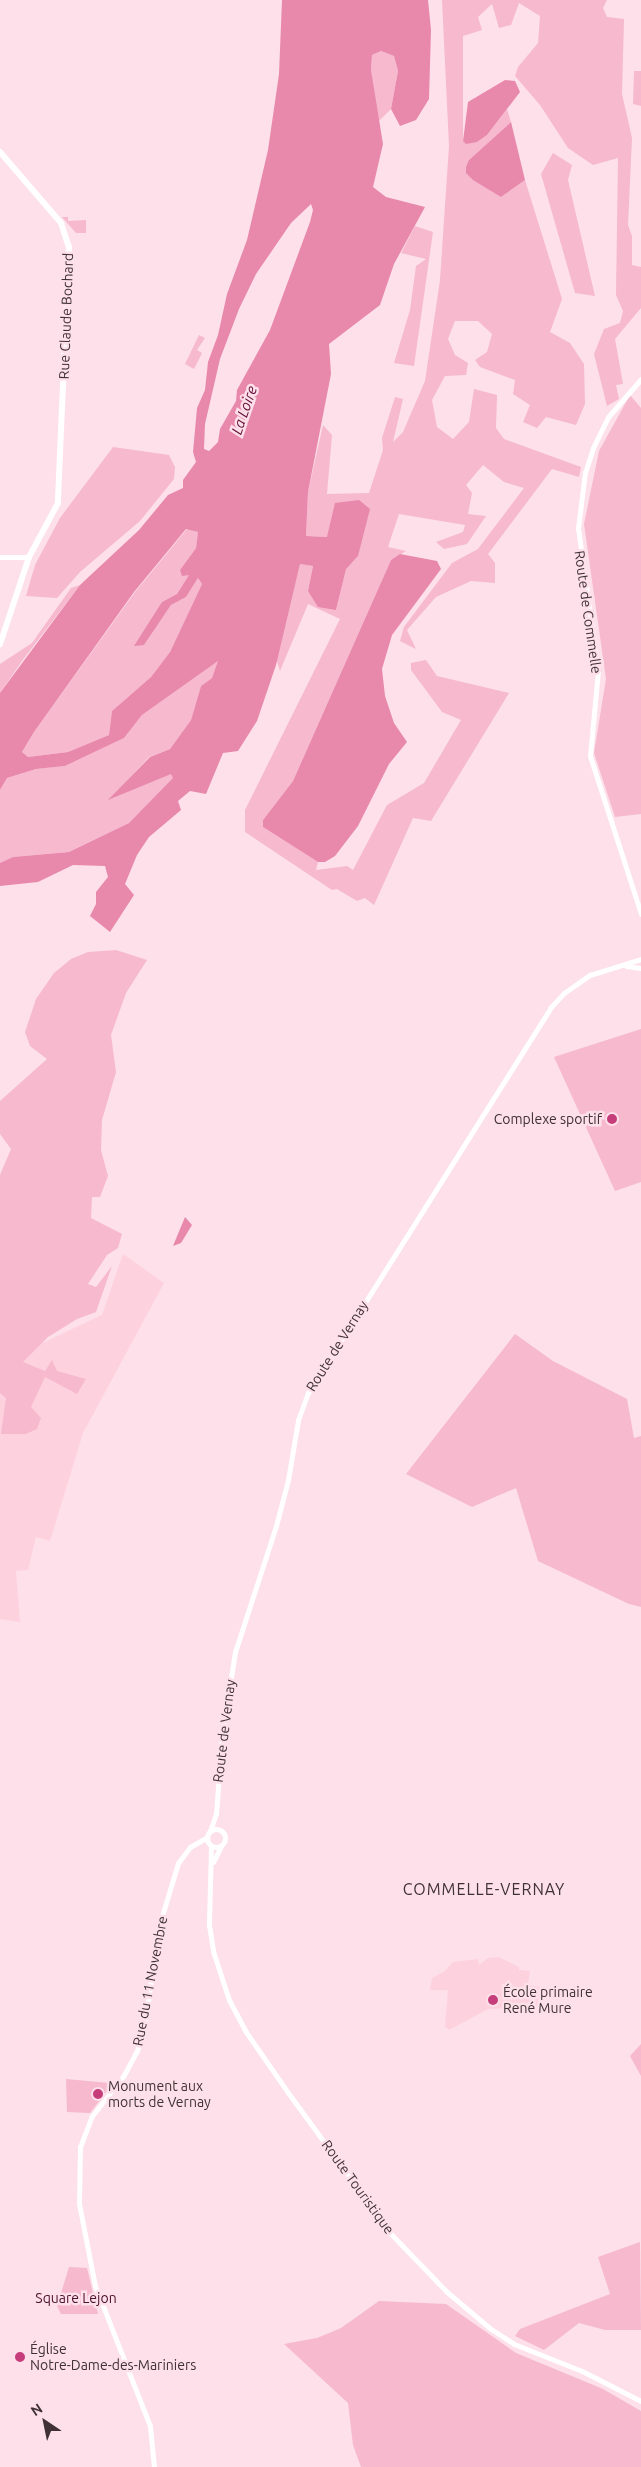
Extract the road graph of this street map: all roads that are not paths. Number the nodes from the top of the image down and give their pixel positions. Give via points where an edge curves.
1 (0, 152) edge
2 (641, 379) edge
3 (0, 557) edge
4 (29, 557) junction
5 (0, 644) edge
6 (641, 914) edge
7 (641, 959) edge
8 (626, 966) junction
9 (641, 968) edge
10 (216, 1814) junction
11 (210, 1831) junction
12 (223, 1832) junction
13 (207, 1837) junction
14 (210, 1845) junction
15 (222, 1845) junction
16 (190, 1847) junction
17 (211, 1867) junction
18 (641, 2401) edge
19 (154, 2467) edge

1 - 4 main road, Rue Claude Bochard via 61,223 67,236 58,503
2 - 6 street, Route de Commelle via 608,417 593,448 578,528 598,671 590,756
3 - 4 street
4 - 5 main road
7 - 8 street, Route de Vernay
8 - 9 street, Route de Vernay
8 - 10 street, Route de Vernay via 579,981 550,1008 308,1393 298,1420 276,1526 235,1652 222,1735
10 - 11 street, Route de Vernay
10 - 12 street, Route de Vernay
11 - 12 street via 218,1829
11 - 13 street
12 - 15 street via 225,1839
13 - 14 street
13 - 16 street, Rue du 11 Novembre
14 - 15 street
14 - 16 street
14 - 17 street, Route Touristique
15 - 17 street, Route Touristique
16 - 19 street, Rue du 11 Novembre via 178,1864 160,1926 145,2022 137,2051 124,2075 92,2116 80,2147 79,2204 95,2286 150,2426
17 - 18 street, Route Touristique via 209,1925 213,1951 229,2000 246,2032 391,2234 447,2292 491,2329 514,2344 582,2371

